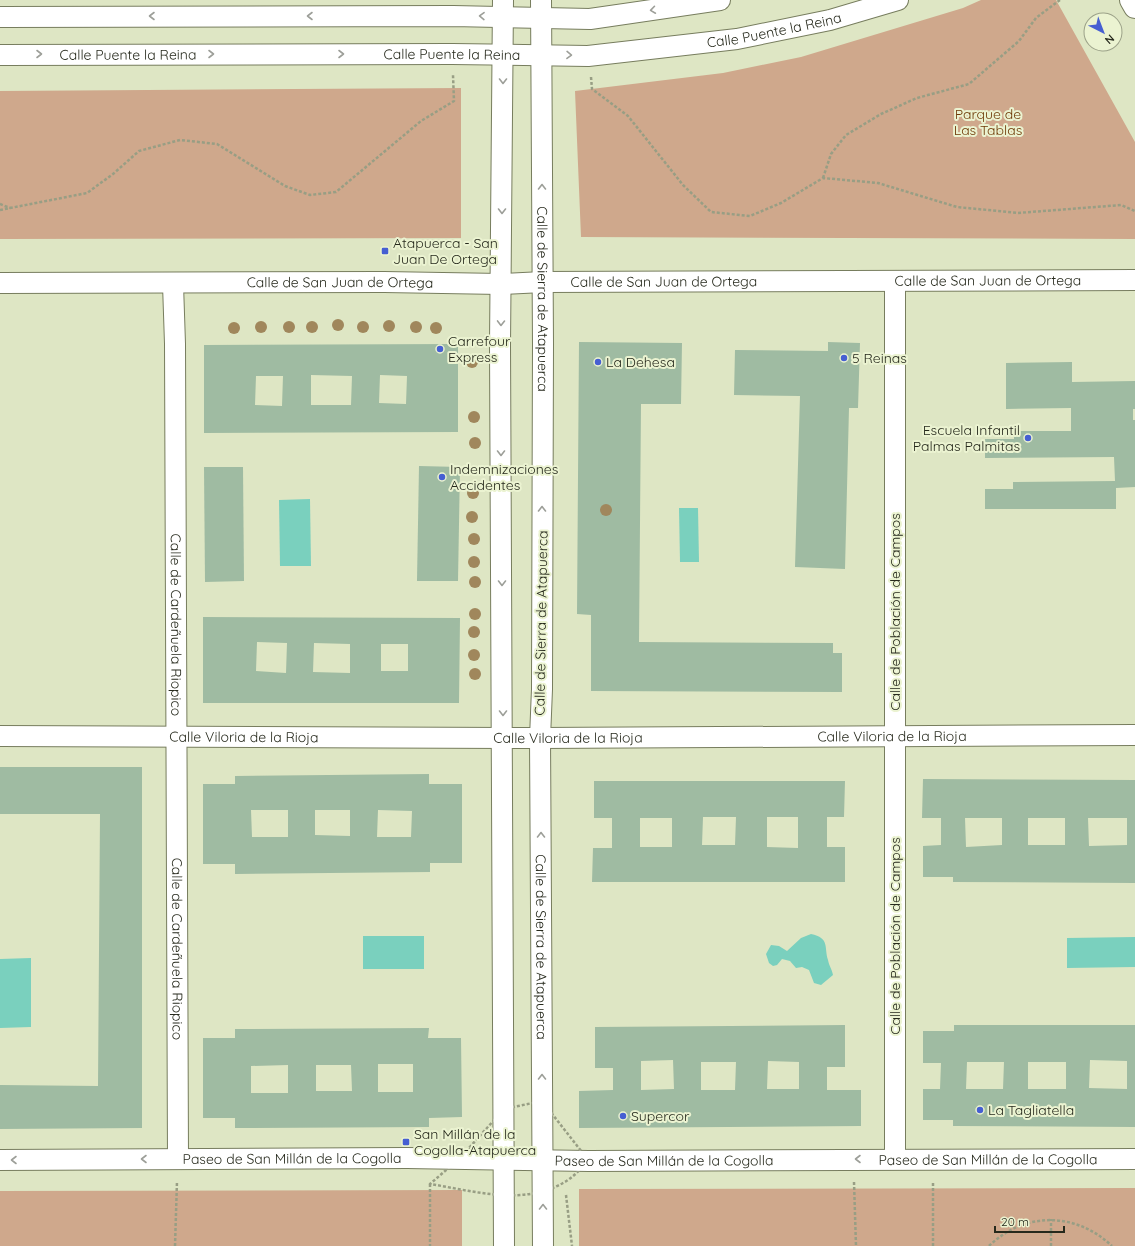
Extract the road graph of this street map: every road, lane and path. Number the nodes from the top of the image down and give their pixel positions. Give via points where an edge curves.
1 (720, 0) edge
2 (898, 0) edge
3 (1060, 0) edge
4 (1131, 0) edge
5 (1135, 7) edge
6 (176, 8) edge
7 (503, 8) edge
8 (541, 9) edge
9 (0, 17) edge
10 (0, 55) edge
11 (503, 55) junction
12 (541, 55) junction
13 (592, 89) dead end
14 (454, 101) dead end
15 (823, 178) junction
16 (0, 204) edge
17 (10, 208) junction
18 (0, 210) edge
19 (1135, 211) edge
20 (1135, 280) edge
21 (543, 282) junction
22 (895, 282) junction
23 (0, 283) edge
24 (173, 284) junction
25 (501, 284) junction
26 (895, 735) junction
27 (1135, 735) edge
28 (0, 736) edge
29 (175, 736) junction
30 (502, 738) junction
31 (540, 738) junction
32 (178, 1159) junction
33 (505, 1159) junction
34 (854, 1159) junction
35 (895, 1159) junction
36 (933, 1159) junction
37 (1135, 1159) edge
38 (0, 1160) edge
39 (543, 1160) junction
40 (565, 1182) dead end
41 (430, 1184) dead end
42 (1051, 1219) junction
43 (175, 1246) edge
44 (430, 1246) edge
45 (504, 1246) edge
46 (543, 1246) edge
47 (572, 1246) edge
48 (856, 1246) edge
49 (932, 1246) edge
50 (989, 1246) edge
51 (1051, 1246) edge
52 (1112, 1246) edge

1 -> 8 street via 590,19
12 -> 2 street, Calle Puente la Reina via 588,56 737,39 830,20
3 - 15 path via 1036,18 1019,41 968,84 917,98 881,114 846,135 831,154
4 - 5 street
7 -> 6 street
6 -> 9 street
7 - 8 street
7 - 11 street
8 - 12 street, Calle de Sierra de Atapuerca
10 -> 11 street, Calle Puente la Reina
11 - 12 street, Calle Puente la Reina
11 -> 25 street
21 -> 12 street, Calle de Sierra de Atapuerca
13 - 15 path via 628,116 683,185 711,212 750,216 781,203
14 - 17 path via 421,121 336,192 310,195 285,186 216,144 180,140 139,151 87,192
15 - 19 path via 878,183 965,208 1018,213 1121,205
16 - 17 path
17 - 18 path
20 - 22 street, Calle de San Juan de Ortega
21 - 22 street, Calle de San Juan de Ortega
21 - 25 street, Calle de San Juan de Ortega
31 -> 21 street, Calle de Sierra de Atapuerca
22 - 26 street, Calle de Población de Campos
23 - 24 street, Calle de San Juan de Ortega
24 - 25 street, Calle de San Juan de Ortega
24 - 29 street, Calle de Cardeñuela Riopico
25 -> 30 street
26 - 27 street, Calle Viloria de la Rioja
26 - 31 street, Calle Viloria de la Rioja
26 - 35 street, Calle de Población de Campos
28 - 29 street, Calle Viloria de la Rioja
29 - 30 street, Calle Viloria de la Rioja
29 - 32 street, Calle de Cardeñuela Riopico
30 - 31 street, Calle Viloria de la Rioja
30 - 33 street
39 -> 31 street, Calle de Sierra de Atapuerca
32 - 33 street, Paseo de San Millán de la Cogolla
32 -> 38 street, Paseo de San Millán de la Cogolla
32 - 43 path
33 - 39 street, Paseo de San Millán de la Cogolla
33 - 45 street
35 -> 34 street, Paseo de San Millán de la Cogolla
34 - 39 street, Paseo de San Millán de la Cogolla
34 - 48 path
35 - 36 street, Paseo de San Millán de la Cogolla
36 - 37 street, Paseo de San Millán de la Cogolla
36 - 49 path
46 -> 39 street, Calle de Sierra de Atapuerca
40 - 47 path
41 - 44 path
42 - 50 path via 1032,1222 1003,1233
42 - 51 path
42 - 52 path via 1087,1228

